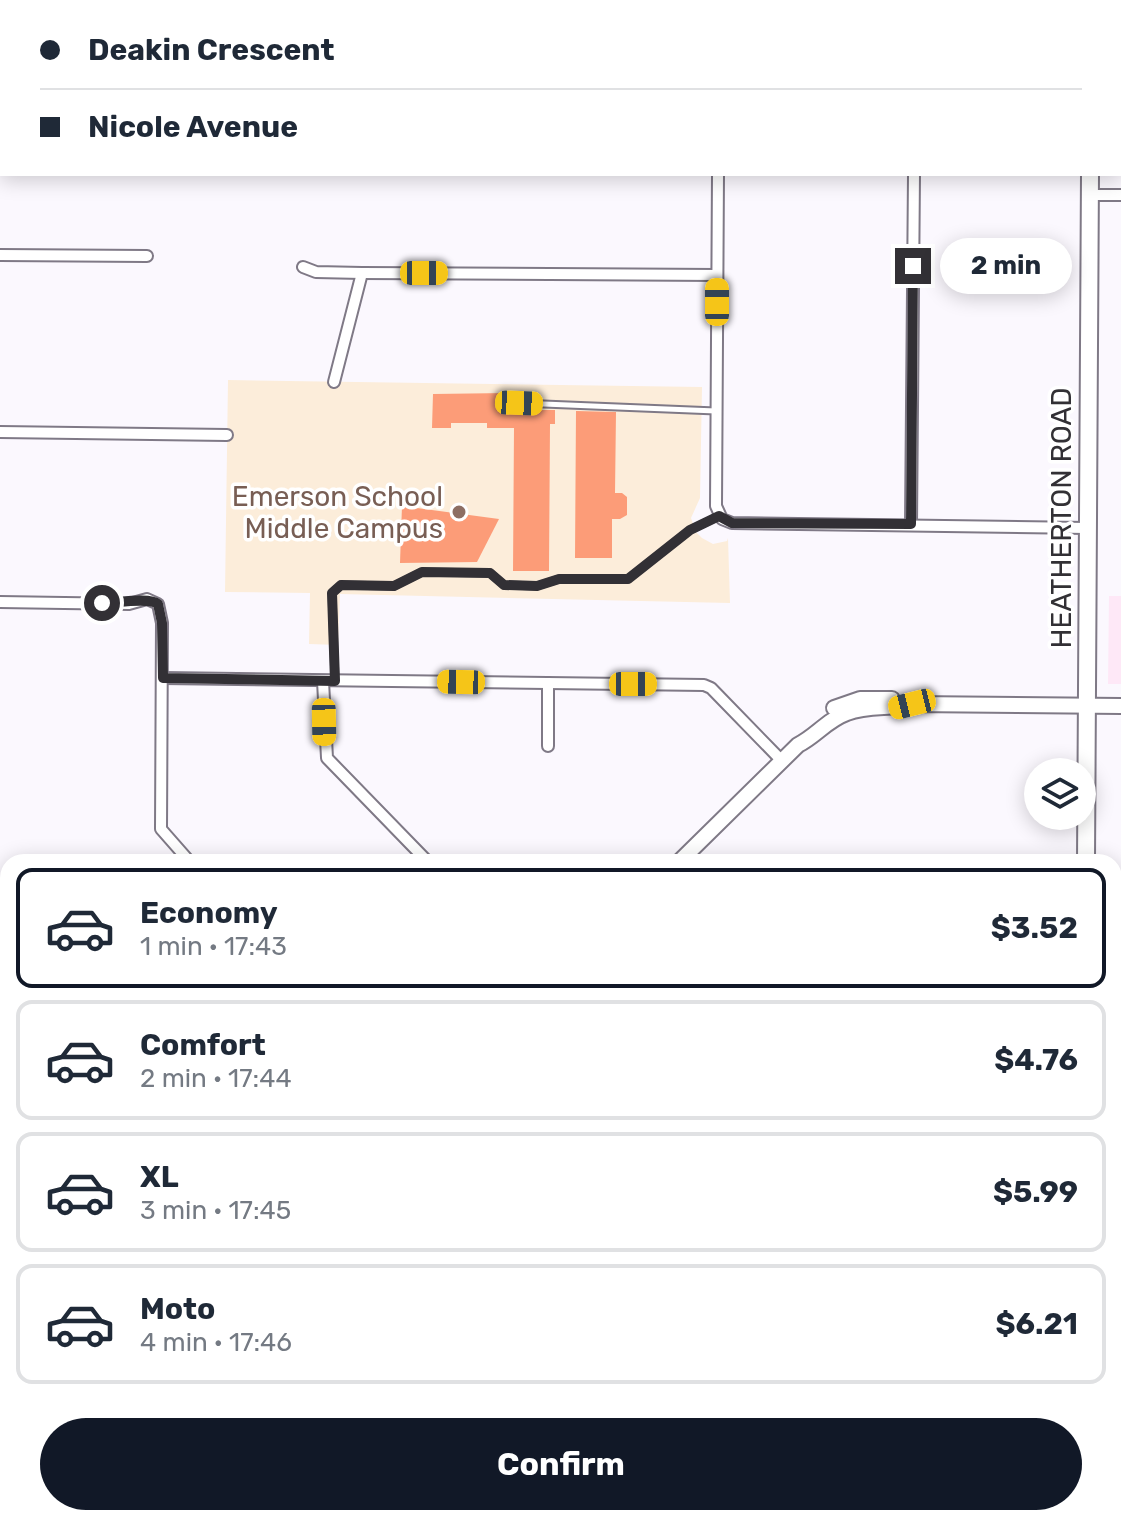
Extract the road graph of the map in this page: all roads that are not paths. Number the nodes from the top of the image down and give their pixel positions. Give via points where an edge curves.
1 (718, 176) edge
2 (914, 176) edge
3 (1090, 176) edge
4 (1090, 195) junction
5 (1121, 195) edge
6 (0, 255) edge
7 (147, 256) dead end
8 (303, 267) dead end
9 (362, 273) junction
10 (717, 275) junction
11 (334, 382) dead end
12 (519, 403) dead end
13 (717, 412) junction
14 (0, 432) edge
15 (227, 435) dead end
16 (717, 511) junction
17 (911, 524) junction
18 (1087, 528) junction
19 (0, 602) edge
20 (163, 678) junction
21 (329, 681) junction
22 (548, 683) junction
23 (1086, 706) junction
24 (1121, 706) edge
25 (548, 746) dead end
26 (782, 761) junction
27 (183, 854) edge
28 (419, 854) edge
29 (687, 854) edge
30 (1086, 854) edge

1 - 10 street
2 - 17 street
3 - 4 main road, HEATHERTON ROAD
4 - 5 street
4 - 18 main road, HEATHERTON ROAD
6 - 7 street
8 - 9 street
9 - 10 street
9 - 11 street
10 - 13 street
12 - 13 lane
13 - 16 street
14 - 15 street
16 - 17 street via 732,523
16 - 21 lane via 628,579 504,585 490,573 422,572 394,586 341,585 332,593
17 - 18 street
18 - 23 main road, HEATHERTON ROAD
19 - 20 street via 156,601 162,615
20 - 21 street
20 - 27 street via 161,829
21 - 22 street
21 - 28 street via 327,758
22 - 25 street
22 - 26 street via 711,688
23 - 24 street
23 - 26 street via 912,704 849,712
23 - 30 main road, HEATHERTON ROAD
26 - 29 street

